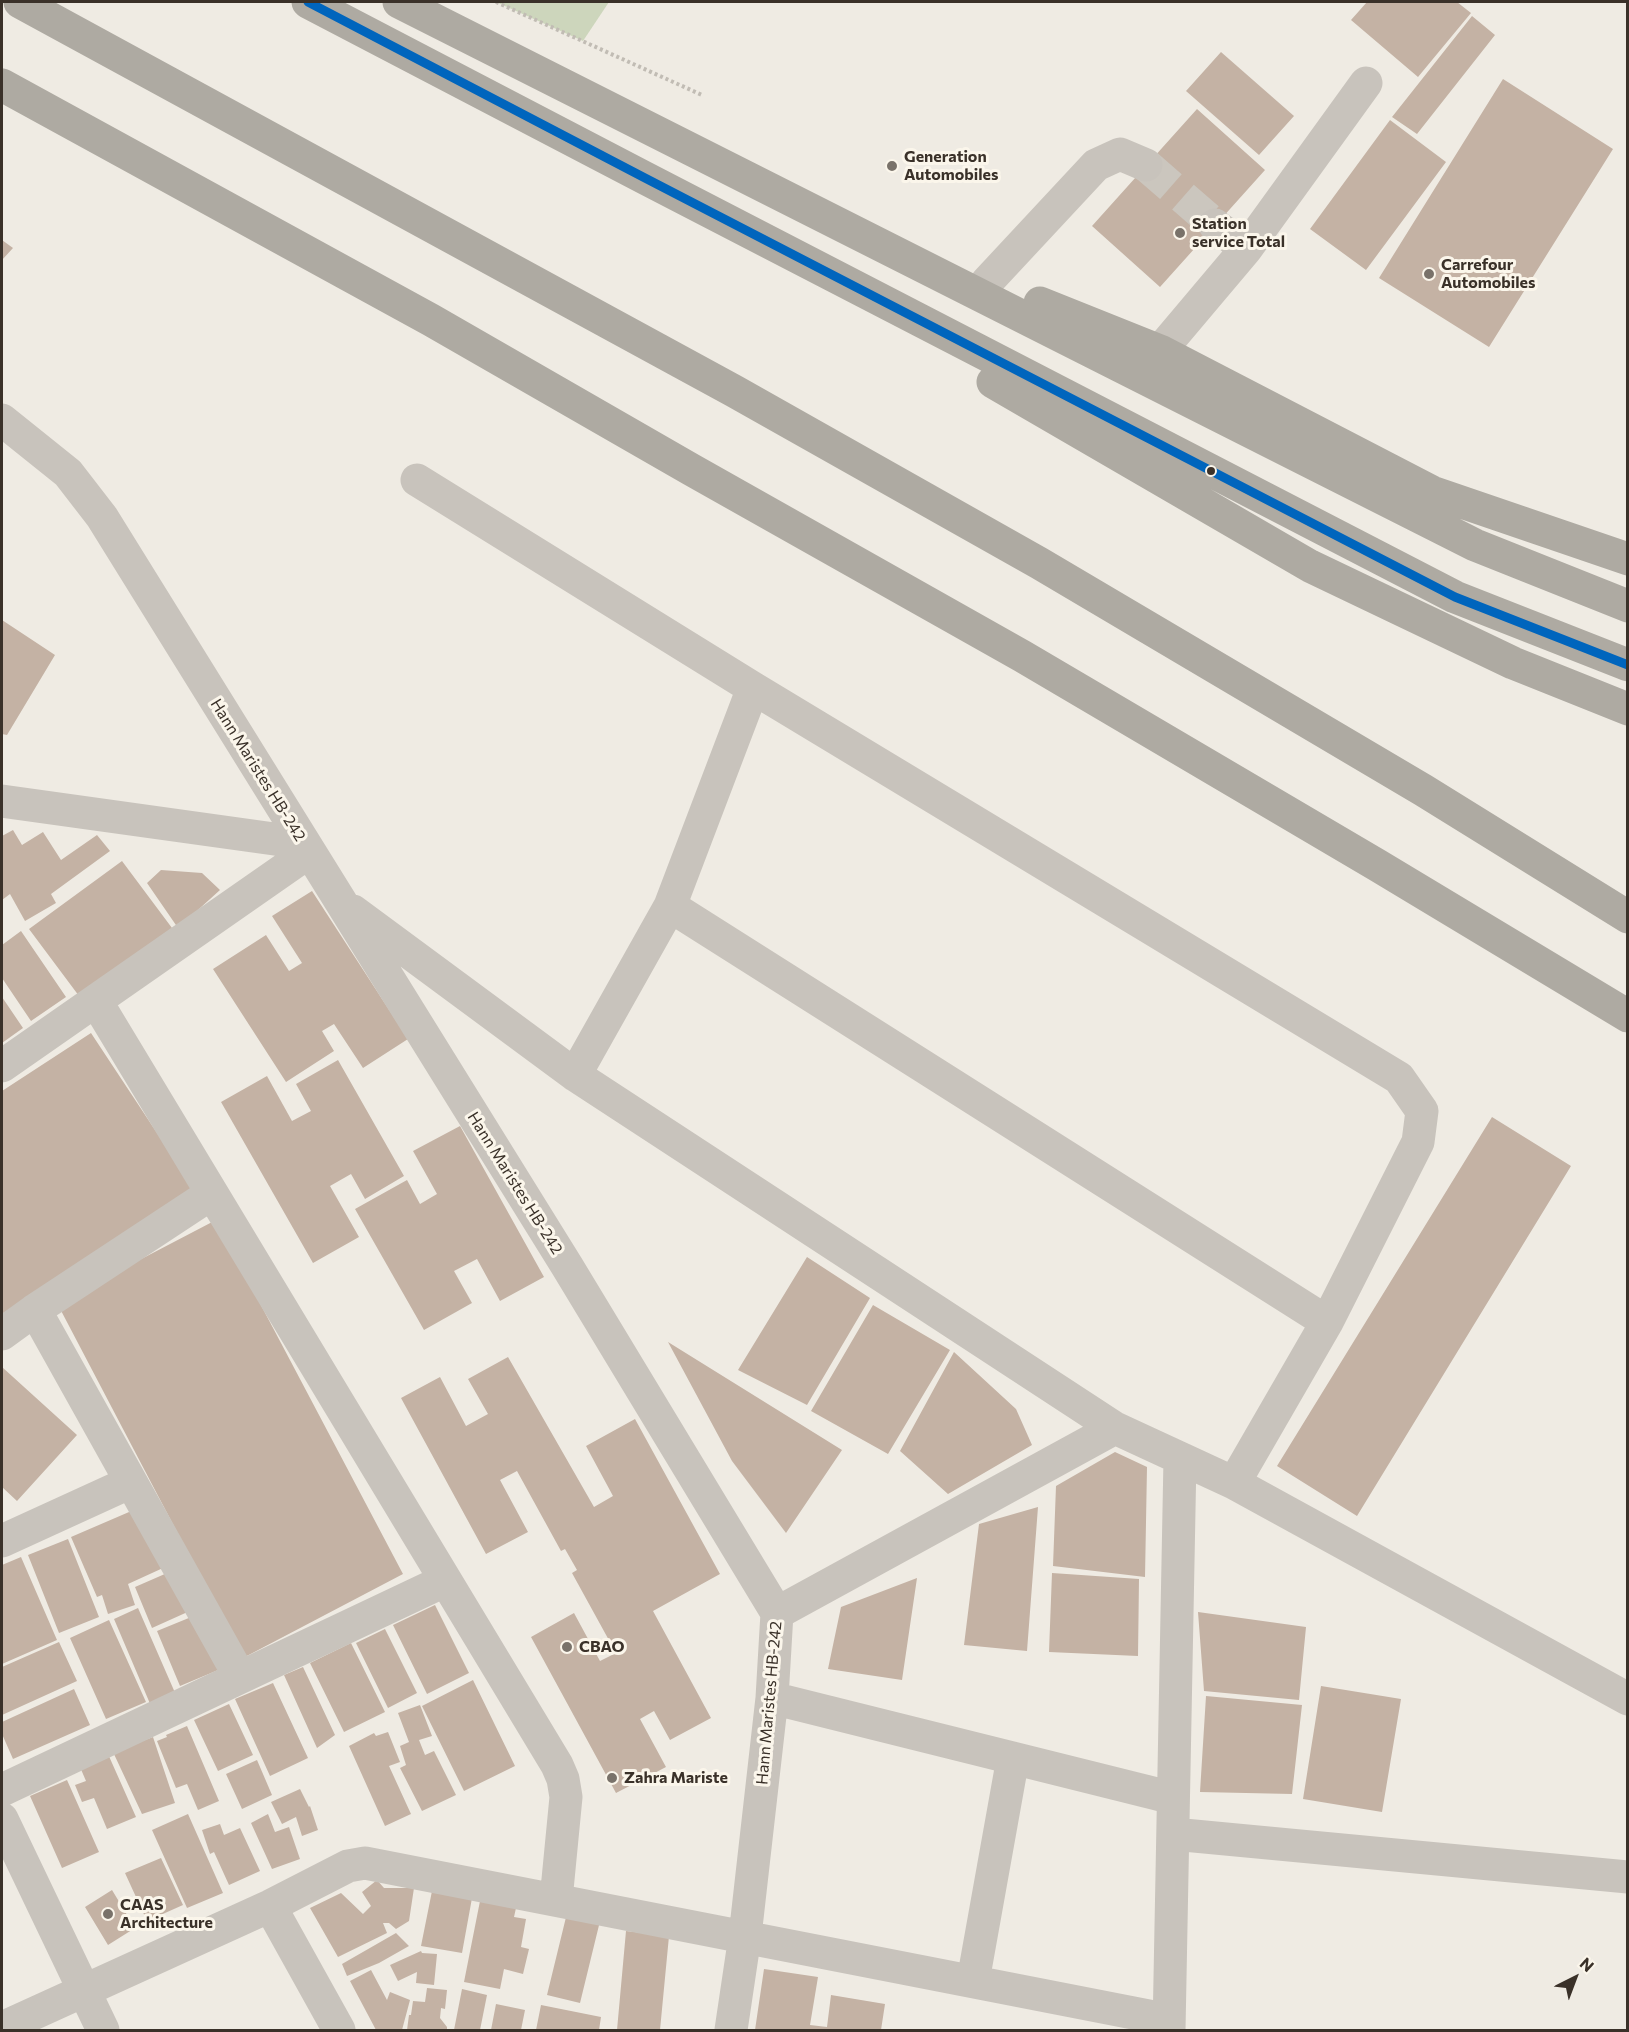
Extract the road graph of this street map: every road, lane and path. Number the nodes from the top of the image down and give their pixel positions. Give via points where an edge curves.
1 (20, 2) edge
2 (308, 2) edge
3 (399, 2) edge
4 (496, 2) edge
5 (1366, 83) dead end
6 (2, 85) edge
7 (702, 95) dead end
8 (1146, 165) tunnel mouth
9 (645, 178) junction
10 (1215, 225) tunnel mouth
11 (1246, 249) junction
12 (932, 271) junction
13 (987, 282) junction
14 (1160, 351) junction
15 (2, 420) edge
16 (417, 480) dead end
17 (1628, 559) edge
18 (1628, 606) edge
19 (1628, 665) edge
20 (753, 688) junction
21 (1628, 709) edge
22 (7, 806) edge
23 (306, 848) junction
24 (338, 900) junction
25 (670, 906) junction
26 (1628, 917) edge
27 (96, 1001) junction
28 (1628, 1016) edge
29 (2, 1066) edge
30 (575, 1076) junction
31 (211, 1194) junction
32 (35, 1310) junction
33 (1328, 1322) junction
34 (2, 1334) edge
35 (1114, 1428) junction
36 (1180, 1458) junction
37 (131, 1482) junction
38 (1234, 1483) junction
39 (2, 1541) edge
40 (444, 1581) junction
41 (777, 1613) junction
42 (240, 1677) junction
43 (772, 1698) junction
44 (1628, 1699) edge
45 (1013, 1758) junction
46 (2, 1790) edge
47 (1173, 1798) junction
48 (2, 1819) edge
49 (1173, 1834) junction
50 (1628, 1877) edge
51 (556, 1900) junction
52 (270, 1906) junction
53 (745, 1936) junction
54 (973, 1981) junction
55 (85, 1990) junction
56 (1169, 2025) edge
57 (2, 2028) edge
58 (103, 2031) edge
59 (339, 2031) edge
60 (731, 2031) edge

1 - 26 highway via 734,391 1039,563 1423,790
2 - 9 highway
3 - 12 highway
4 - 7 path
5 - 11 street
6 - 28 highway via 430,320 1022,656
8 - 13 street via 1120,154 1096,165
9 - 19 highway via 1455,597
9 - 21 highway via 1310,566 1513,663
10 - 11 street
11 - 14 street
12 - 13 highway
12 - 18 highway via 1475,545
13 - 14 highway
14 - 17 highway via 1432,492
15 - 23 street, Hann Maristes HB-242 via 68,473 102,517
16 - 20 street
20 - 25 street
20 - 33 street via 1399,1078 1422,1111 1418,1142
22 - 23 street
23 - 24 street, Hann Maristes HB-242
23 - 27 street
24 - 30 street
24 - 41 street, Hann Maristes HB-242
25 - 30 street
25 - 33 street
27 - 29 street
27 - 31 street
30 - 35 street
31 - 32 street
31 - 40 street
32 - 34 street
32 - 37 street
33 - 38 street
35 - 36 street
35 - 41 street
36 - 38 street
36 - 47 street
37 - 39 street
37 - 42 street
38 - 44 street
40 - 42 street
40 - 51 street via 563,1779 566,1797
41 - 43 street, Hann Maristes HB-242
42 - 46 street
43 - 45 street
43 - 53 street, Hann Maristes HB-242
45 - 47 street
45 - 54 street
47 - 49 street
48 - 55 street
49 - 50 street
49 - 56 street
51 - 52 street via 365,1863 348,1866
51 - 53 street
52 - 55 street
52 - 59 street
53 - 54 street
53 - 60 street, Hann Maristes HB-242
54 - 56 street
55 - 57 street
55 - 58 street

